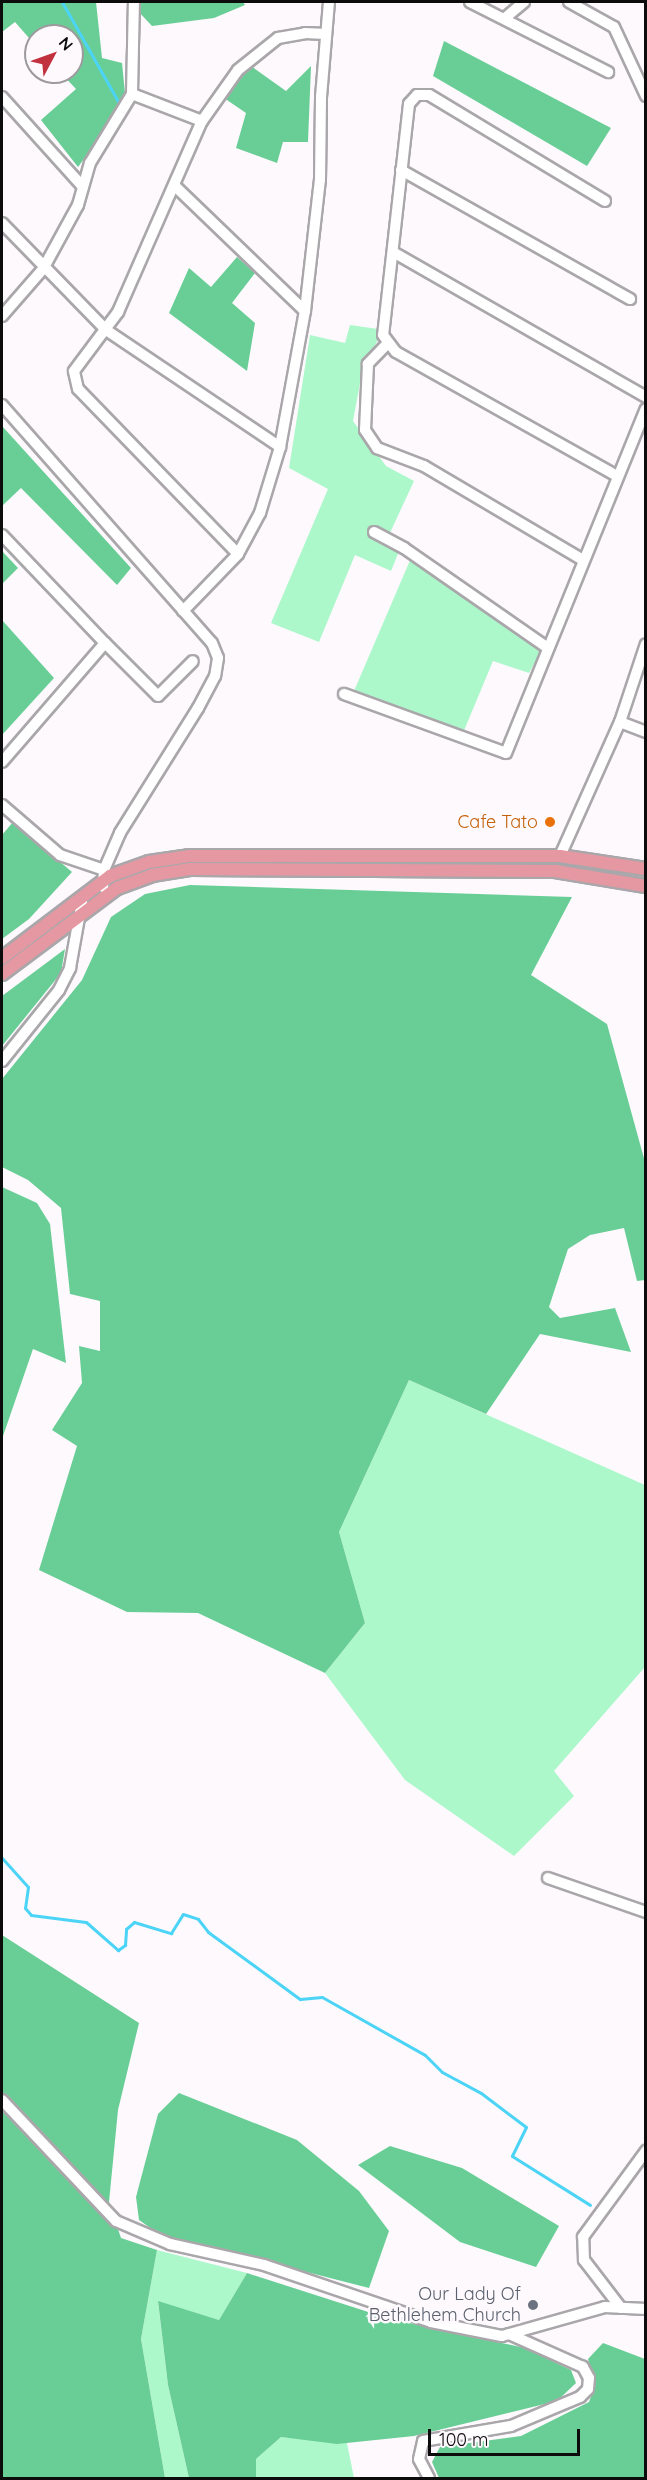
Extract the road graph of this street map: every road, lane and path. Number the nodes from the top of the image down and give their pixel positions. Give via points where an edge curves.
1 (134, 2) edge
2 (329, 2) edge
3 (470, 2) edge
4 (524, 2) edge
5 (569, 2) edge
6 (505, 18) junction
7 (326, 34) junction
8 (608, 72) dead end
9 (132, 94) junction
10 (645, 96) edge
11 (2, 97) edge
12 (202, 121) junction
13 (401, 170) junction
14 (82, 186) junction
15 (175, 186) junction
16 (605, 201) dead end
17 (2, 224) edge
18 (393, 252) junction
19 (43, 269) junction
20 (630, 299) dead end
21 (305, 311) junction
22 (2, 316) edge
23 (106, 330) junction
24 (387, 344) junction
25 (645, 397) edge
26 (2, 405) edge
27 (645, 409) edge
28 (280, 447) junction
29 (618, 476) junction
30 (374, 532) dead end
31 (2, 535) edge
32 (238, 554) junction
33 (583, 560) junction
34 (183, 611) junction
35 (105, 643) junction
36 (645, 644) edge
37 (548, 648) junction
38 (193, 661) dead end
39 (344, 694) dead end
40 (620, 722) junction
41 (645, 732) edge
42 (2, 762) edge
43 (2, 805) edge
44 (560, 856) junction
45 (645, 869) edge
46 (103, 876) junction
47 (645, 886) edge
48 (106, 895) junction
49 (83, 896) junction
50 (82, 912) junction
51 (2, 958) edge
52 (2, 974) edge
53 (2, 1061) edge
54 (548, 1878) dead end
55 (645, 1912) edge
56 (2, 2100) edge
57 (645, 2151) edge
58 (621, 2308) junction
59 (645, 2309) edge
60 (509, 2334) junction
61 (429, 2478) edge

1 - 9 street
2 - 7 street
3 - 6 street
4 - 6 street
5 - 10 street via 614,27
6 - 8 street
7 - 12 street via 278,38 238,70
7 - 21 street via 320,180
9 - 12 street
9 - 14 street via 90,163
11 - 14 street
12 - 15 street
13 - 16 street via 409,104 417,95 429,94
13 - 18 street
13 - 20 street
14 - 19 street via 78,205
15 - 21 street
15 - 23 street
17 - 19 street
18 - 24 street via 383,335
18 - 25 street
19 - 22 street
19 - 23 street
21 - 28 street
23 - 28 street
23 - 32 street via 74,371 78,389
24 - 29 street
24 - 33 street via 368,364 365,430 377,448 424,466
26 - 34 street
27 - 29 street
28 - 32 street via 260,513
29 - 33 street
30 - 37 street via 404,548
31 - 35 street
32 - 34 street
33 - 37 street
34 - 46 street via 212,643 218,658 215,676 120,833
35 - 38 street via 158,696
35 - 42 street
36 - 40 street
37 - 39 street via 506,753
40 - 41 street
40 - 44 street
43 - 46 street via 60,855
44 - 45 main road
44 - 46 main road via 189,856 149,862
46 - 48 street
46 - 49 main road
47 - 48 main road via 555,871 190,869 152,875
48 - 50 main road
49 - 50 street
49 - 51 main road
50 - 52 main road
50 - 53 street via 75,953 59,990
54 - 55 street
56 - 60 street via 116,2221 171,2244 264,2265 431,2322
57 - 58 street via 583,2237 584,2260
58 - 59 street
58 - 60 street via 605,2307
60 - 61 street via 583,2367 589,2378 588,2389 580,2397 500,2429 423,2441 419,2459

